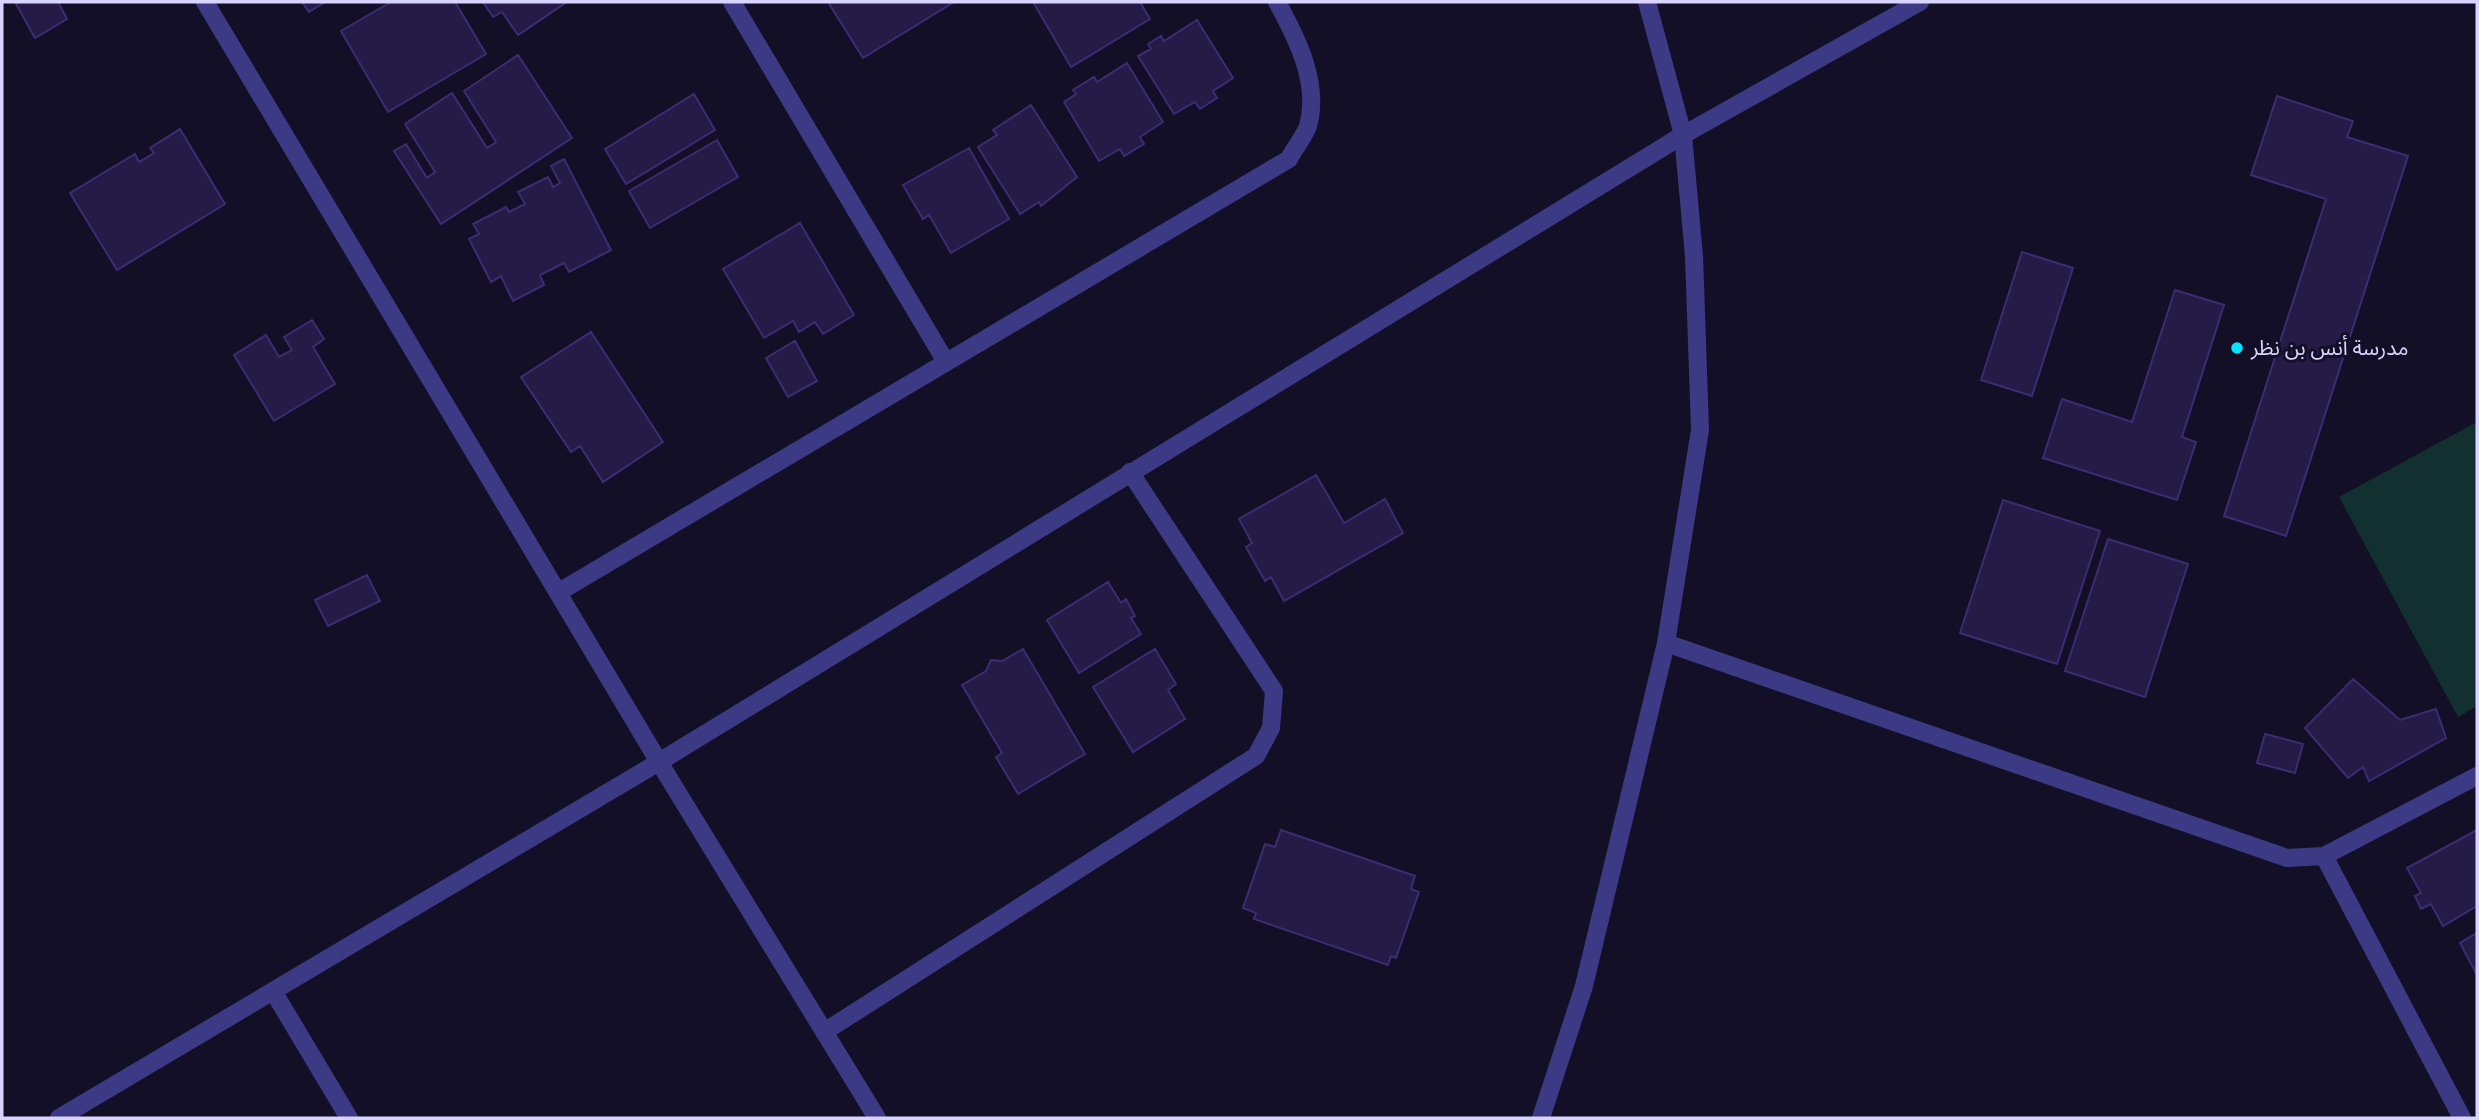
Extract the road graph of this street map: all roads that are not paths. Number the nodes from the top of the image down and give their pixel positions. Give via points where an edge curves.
1 (205, 2) edge
2 (732, 2) edge
3 (1277, 2) edge
4 (1647, 2) edge
5 (1920, 2) edge
6 (1683, 135) junction
7 (946, 362) junction
8 (1130, 472) junction
9 (559, 593) junction
10 (1666, 643) junction
11 (659, 762) junction
12 (2477, 776) edge
13 (2324, 856) junction
14 (273, 991) junction
15 (824, 1032) junction
16 (59, 1118) edge
17 (349, 1118) edge
18 (877, 1118) edge
19 (1541, 1118) edge
20 (2462, 1118) edge

1 - 9 street
2 - 7 street
3 - 7 street via 1310,77 1308,126 1289,159
4 - 6 street
5 - 6 street
6 - 8 street
6 - 10 street via 1694,256 1700,430
7 - 9 street
8 - 11 street
8 - 15 street via 1274,691 1271,728 1256,756
9 - 11 street
10 - 13 street via 2287,858
10 - 19 street via 1584,986
11 - 14 street
11 - 15 street
12 - 13 street
13 - 20 street
14 - 16 street
14 - 17 street
15 - 18 street

